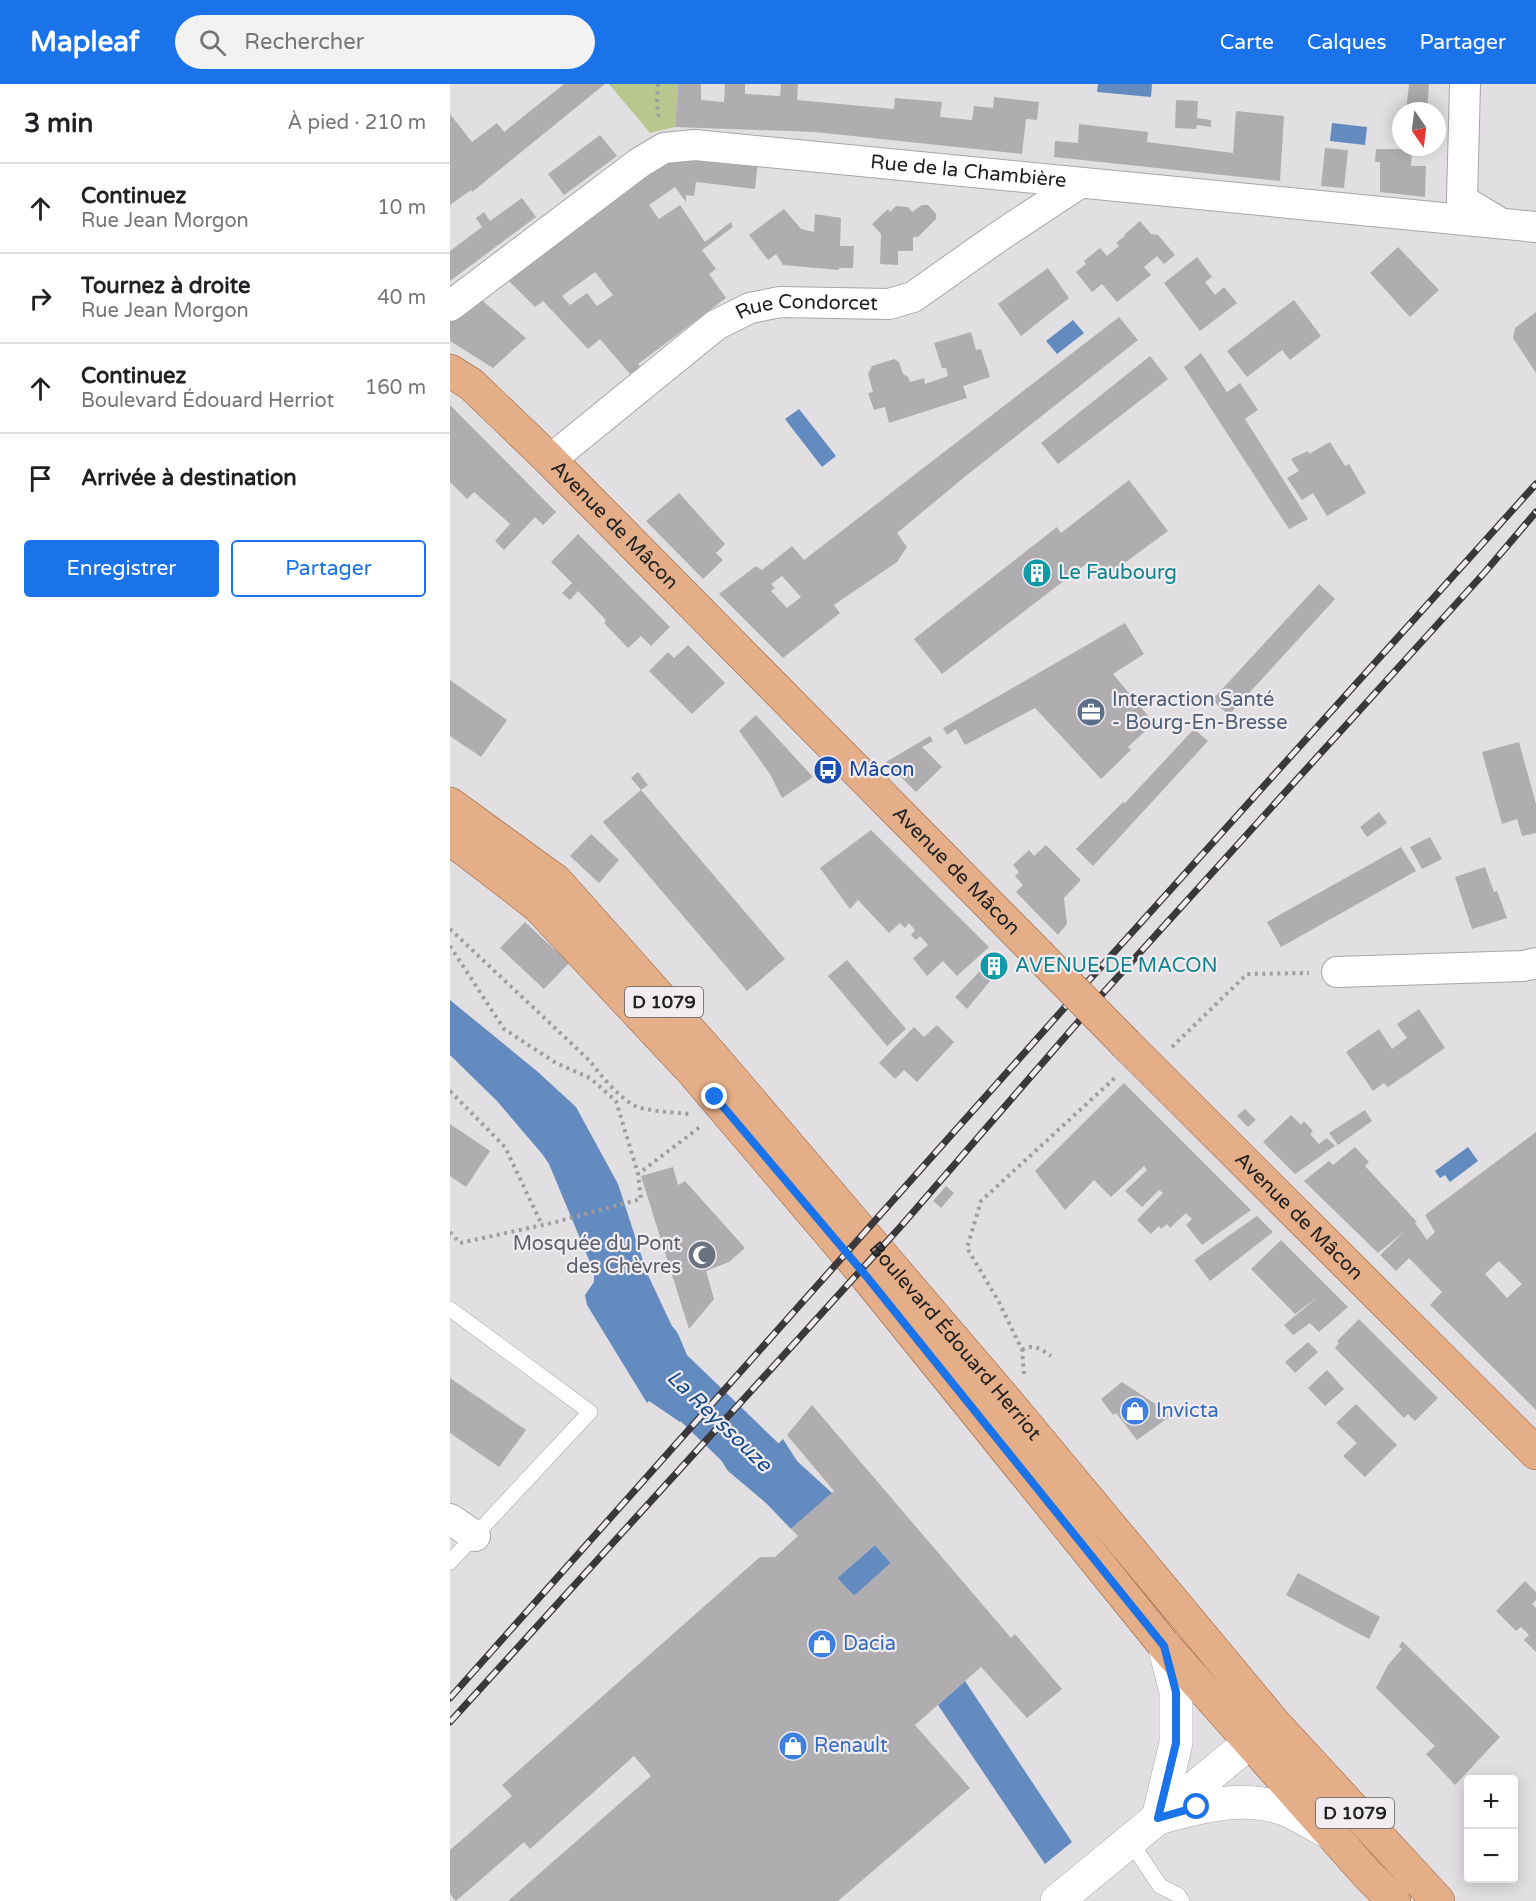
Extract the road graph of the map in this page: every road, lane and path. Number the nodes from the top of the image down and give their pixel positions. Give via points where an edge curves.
1 (1465, 84) edge
2 (1080, 183) junction
3 (1502, 224) junction
4 (1536, 227) edge
5 (450, 306) edge
6 (450, 371) edge
7 (550, 460) junction
8 (450, 804) edge
9 (450, 838) edge
10 (450, 928) edge
11 (450, 946) edge
12 (1536, 963) edge
13 (1337, 972) joint
14 (1139, 1056) junction
15 (450, 1091) edge
16 (720, 1114) junction
17 (638, 1174) junction
18 (542, 1225) junction
19 (450, 1231) edge
20 (450, 1309) edge
21 (1022, 1350) junction
22 (1051, 1356) dead end
23 (1024, 1381) dead end
24 (1536, 1454) edge
25 (450, 1519) edge
26 (475, 1536) junction
27 (450, 1562) edge
28 (1164, 1646) junction
29 (1262, 1733) junction
30 (1158, 1818) junction
31 (1332, 1834) junction
32 (1120, 1849) junction
33 (1057, 1901) edge
34 (1182, 1901) edge
35 (1394, 1901) edge
36 (1438, 1901) edge

1 - 3 street via 1462,200
2 - 3 street, Rue de la Chambière
2 - 5 street, Rue de la Chambière via 695,145 664,148
2 - 7 street, Rue Condorcet via 913,297 889,304 780,302 750,308 716,326
3 - 4 street, Rue de la Chambière
6 - 7 main road, Avenue de Mâcon via 471,384
7 - 14 main road, Avenue de Mâcon, bridge
8 - 29 main road, Boulevard Édouard Herriot / D 1079 via 556,881 713,1057 947,1330
9 - 16 main road, Boulevard Édouard Herriot / D 1079 via 538,906 694,1073
10 - 16 path via 590,1060 600,1076 639,1108
11 - 17 path via 504,1029 556,1063 590,1078 616,1101
12 - 13 street
13 - 14 path via 1247,974
14 - 21 path via 981,1201 967,1248
14 - 24 main road, Avenue de Mâcon
15 - 18 path via 505,1146
16 - 17 path
16 - 28 main road, Boulevard Édouard Herriot / D 1079 via 867,1277
17 - 18 path via 641,1199
18 - 19 path via 460,1243
20 - 26 lane via 590,1413
21 - 22 path via 1037,1347
21 - 23 path
25 - 26 street
26 - 27 lane
28 - 29 main road, Boulevard Édouard Herriot / D 1079
28 - 30 street via 1176,1692 1176,1743
29 - 30 street
29 - 31 main road, Boulevard Édouard Herriot / D 1079
29 - 36 main road, Boulevard Édouard Herriot / D 1079
30 - 31 street via 1197,1807 1250,1801 1287,1810
30 - 32 street
31 - 35 main road, Boulevard Édouard Herriot / D 1079
32 - 33 street
32 - 34 lane

